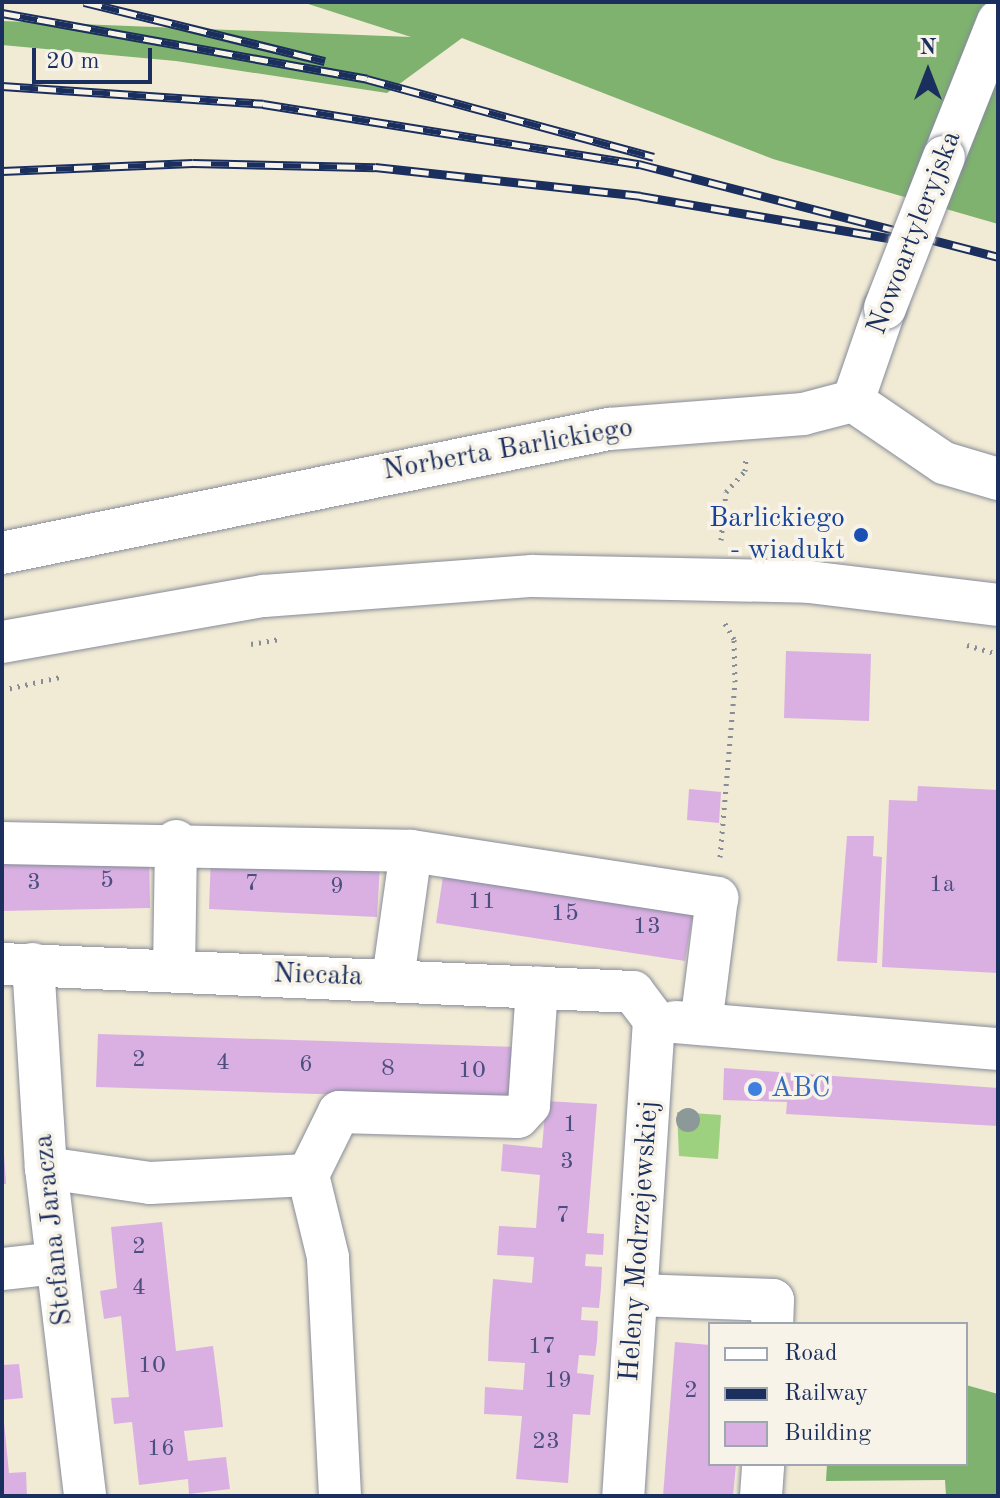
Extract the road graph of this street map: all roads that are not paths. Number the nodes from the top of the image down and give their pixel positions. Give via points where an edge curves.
1 (998, 21) edge
2 (853, 401) junction
3 (998, 479) edge
4 (2, 553) edge
5 (998, 605) edge
6 (2, 642) edge
7 (176, 841) junction
8 (2, 843) edge
9 (411, 851) junction
10 (17, 964) edge
11 (174, 971) junction
12 (393, 979) junction
13 (537, 987) junction
14 (644, 1006) junction
15 (701, 1024) junction
16 (998, 1049) edge
17 (46, 1168) junction
18 (308, 1175) junction
19 (56, 1263) junction
20 (2, 1269) edge
21 (637, 1295) junction
22 (772, 1322) edge
23 (763, 1466) edge
24 (85, 1496) edge
25 (340, 1496) edge
26 (623, 1496) edge
27 (761, 1496) edge

1 - 2 street, Nowoartyleryjska, bridge
2 - 3 street via 944,463
2 - 4 street, Norberta Barlickiego via 803,414 609,429
5 - 6 street via 721,564 344,588 183,607
7 - 8 street
7 - 9 street
7 - 11 street
9 - 12 street
9 - 15 street via 717,898
10 - 11 street, Niecała
10 - 17 street, Stefana Jaracza
11 - 12 street, Niecała
12 - 13 street, Niecała
13 - 14 street, Niecała
13 - 18 street via 529,1105 518,1117 339,1112
14 - 15 street, Niecała
14 - 21 street, Heleny Modrzejewskiej
15 - 16 street, Niecała
17 - 18 street via 150,1183
17 - 19 street, Stefana Jaracza
18 - 25 street via 328,1257
19 - 20 street
19 - 24 street, Stefana Jaracza
21 - 22 street via 773,1300
21 - 26 street, Heleny Modrzejewskiej
23 - 27 street

